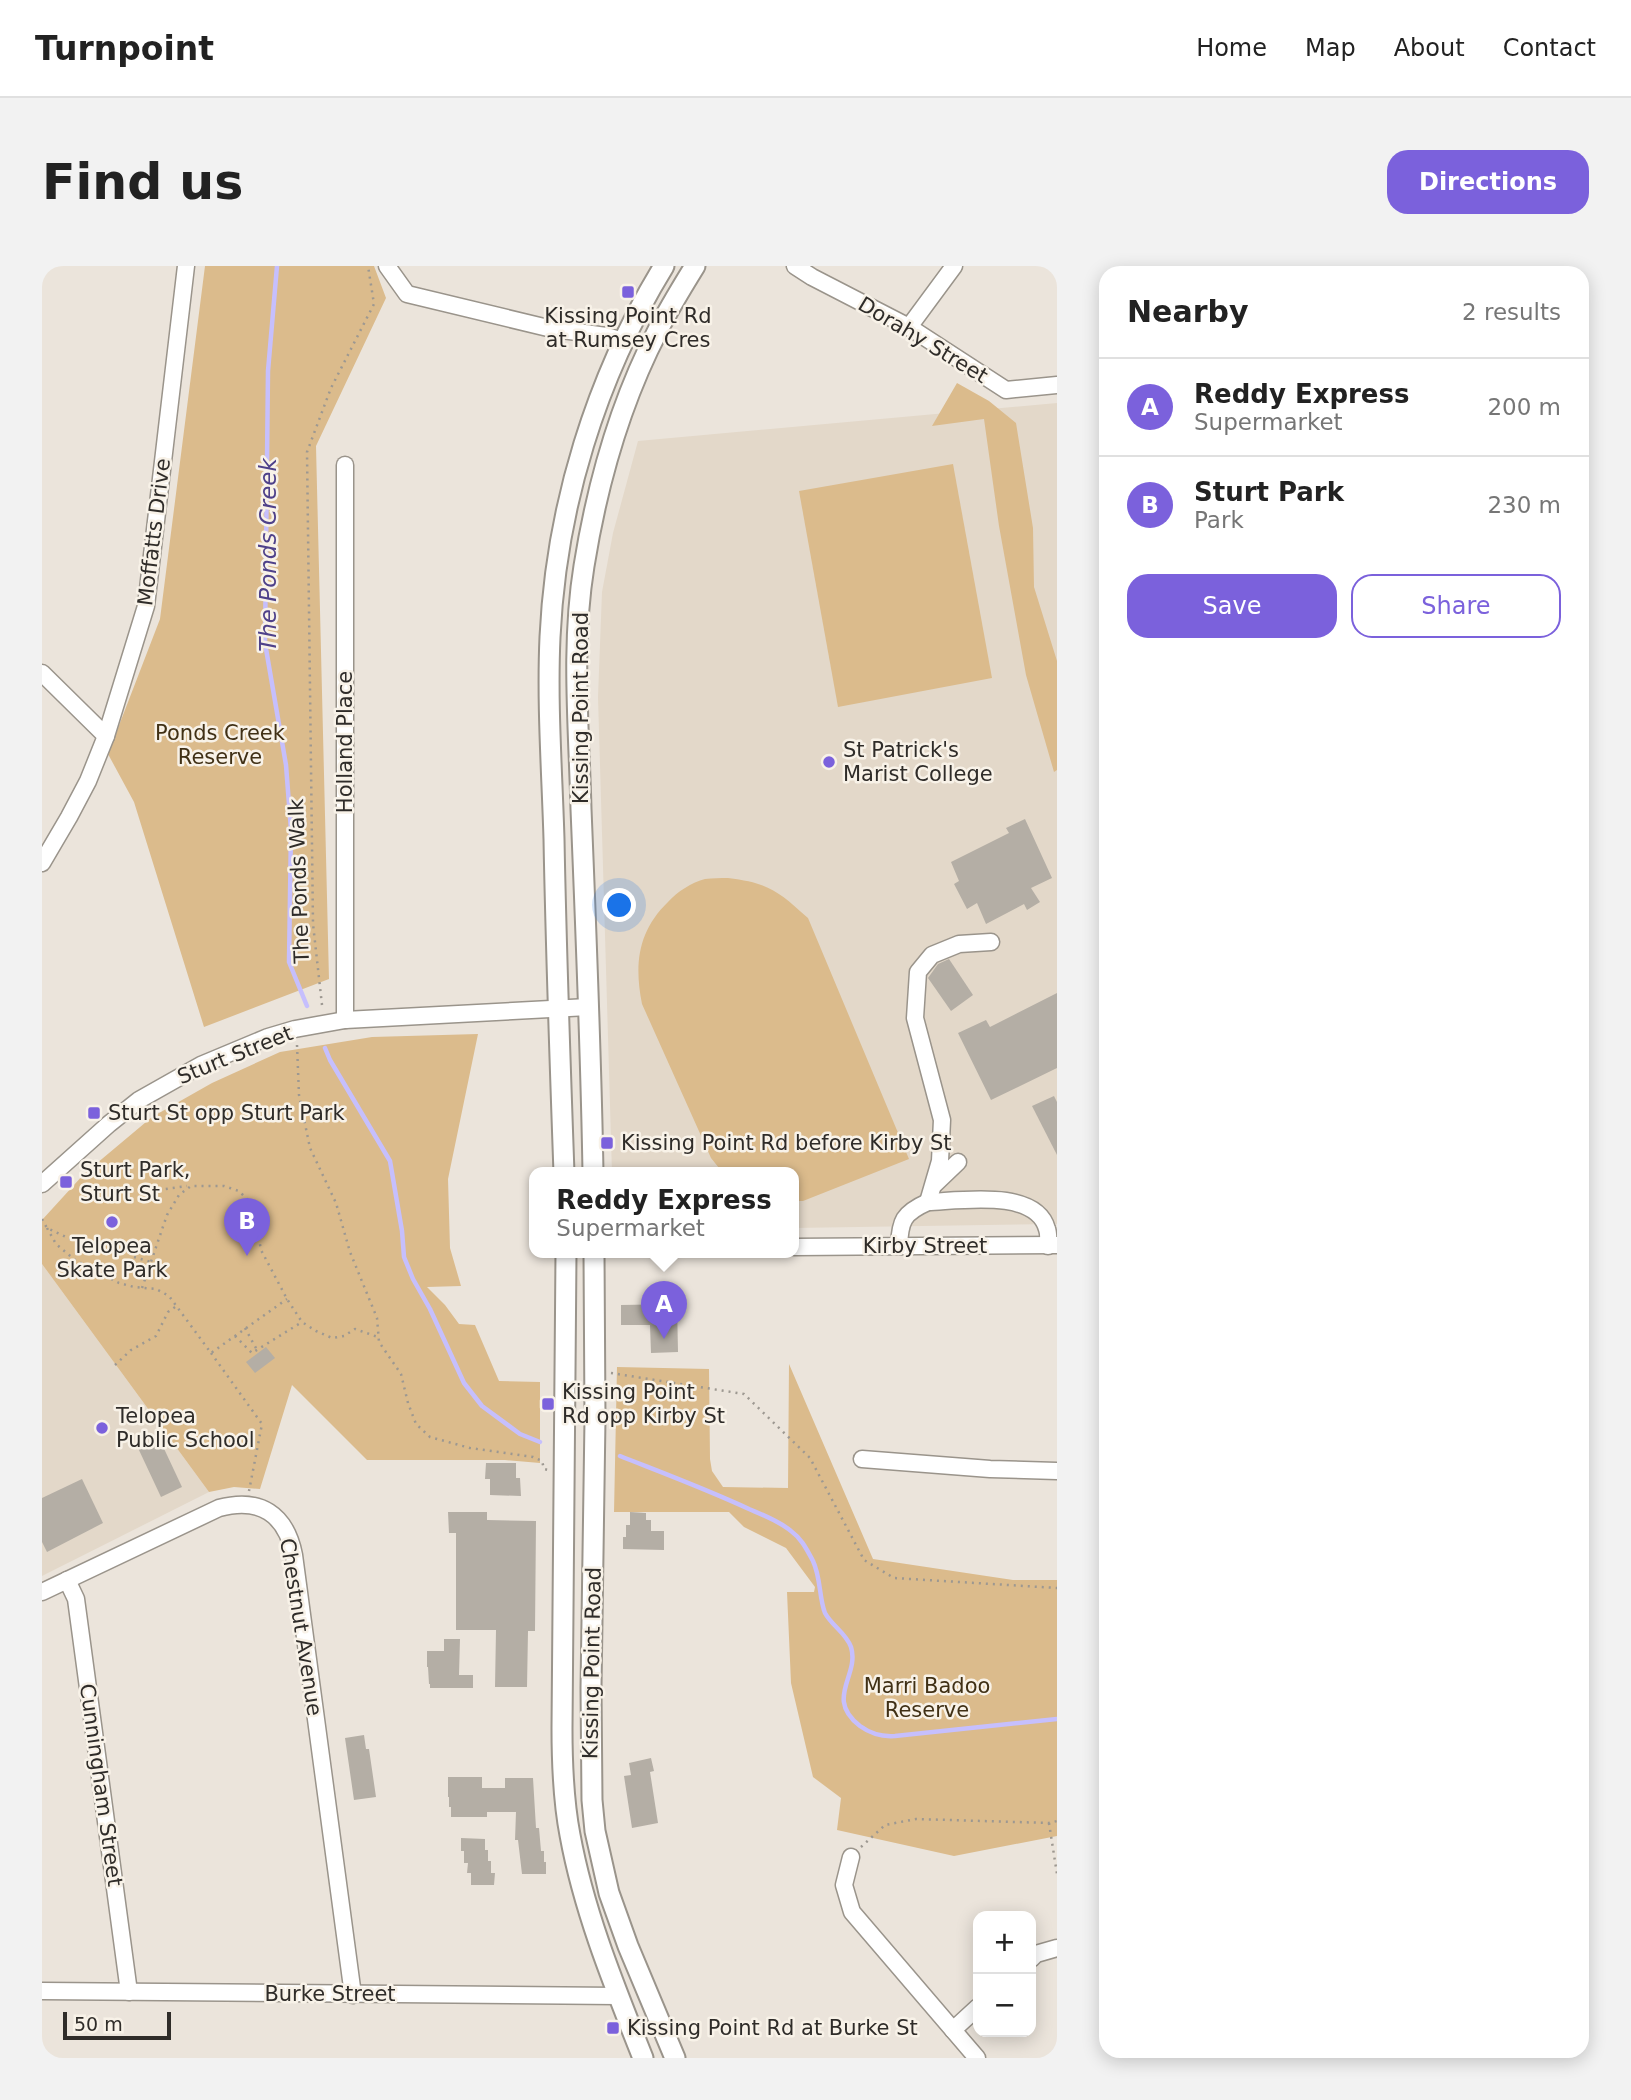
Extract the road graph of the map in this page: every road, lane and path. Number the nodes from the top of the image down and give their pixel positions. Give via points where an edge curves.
1 (186, 266) edge
2 (368, 266) edge
3 (387, 266) edge
4 (664, 266) edge
5 (695, 266) edge
6 (794, 266) edge
7 (954, 266) edge
8 (909, 327) junction
9 (623, 341) junction
10 (1057, 385) edge
11 (345, 465) dead end
12 (42, 673) edge
13 (106, 736) junction
14 (42, 863) edge
15 (991, 942) dead end
16 (322, 1005) dead end
17 (588, 1007) junction
18 (558, 1008) junction
19 (345, 1020) junction
20 (297, 1045) dead end
21 (958, 1162) dead end
22 (564, 1167) edge
23 (593, 1167) edge
24 (42, 1184) edge
25 (933, 1185) junction
26 (191, 1186) junction
27 (145, 1192) dead end
28 (928, 1202) junction
29 (42, 1219) edge
30 (47, 1227) junction
31 (1052, 1245) edge
32 (108, 1246) dead end
33 (799, 1247) edge
34 (899, 1247) junction
35 (134, 1257) dead end
36 (566, 1258) edge
37 (594, 1258) edge
38 (151, 1262) junction
39 (142, 1288) junction
40 (287, 1299) junction
41 (178, 1306) junction
42 (302, 1322) junction
43 (245, 1328) junction
44 (235, 1336) junction
45 (378, 1337) junction
46 (257, 1350) junction
47 (211, 1353) junction
48 (115, 1365) dead end
49 (611, 1373) dead end
50 (862, 1459) dead end
51 (546, 1469) dead end
52 (1057, 1471) edge
53 (246, 1505) junction
54 (68, 1580) junction
55 (1057, 1588) edge
56 (42, 1592) edge
57 (1057, 1821) edge
58 (1049, 1823) junction
59 (851, 1857) joint
60 (1057, 1874) edge
61 (1057, 1948) edge
62 (1036, 1954) edge
63 (42, 1991) edge
64 (129, 1992) junction
65 (353, 1995) junction
66 (618, 1996) junction
67 (973, 2012) edge
68 (953, 2030) junction
69 (643, 2058) edge
70 (675, 2058) edge
71 (977, 2058) edge

1 - 13 street, Moffatts Drive via 146,606
2 - 16 path, The Ponds Walk via 374,304 331,388 307,452 313,924
3 - 9 street via 407,294
4 - 9 main road, Kissing Point Road
5 - 17 main road, Kissing Point Road via 657,331 630,393 605,471 584,566 577,696
6 - 8 street, Dorahy Street
7 - 8 street
8 - 10 street, Dorahy Street via 1006,390
9 - 18 main road, Kissing Point Road via 582,451 553,600 549,685
11 - 19 street, Holland Place
12 - 13 street
13 - 14 street, Moffatts Drive via 82,793
15 - 25 street via 959,944 932,955 918,972 915,1018 942,1120 940,1161
17 - 18 street, Sturt Street
17 - 23 main road, Kissing Point Road
18 - 19 street, Sturt Street
18 - 22 main road, Kissing Point Road
19 - 24 street, Sturt Street via 268,1037 172,1080 139,1100
20 - 45 path via 299,1096 310,1148 336,1203 377,1318
21 - 25 street
25 - 28 street
26 - 27 path
26 - 38 path via 170,1209
26 - 40 path via 224,1186 239,1191 253,1205 261,1250
28 - 31 street via 1012,1201 1042,1218
28 - 34 street via 902,1221
29 - 30 path
30 - 32 path via 84,1245
30 - 39 path via 56,1244 75,1260 119,1283
31 - 34 street, Kirby Street
33 - 34 street, Kirby Street
35 - 38 path
36 - 66 main road, Kissing Point Road via 563,1776 576,1866
37 - 70 main road, Kissing Point Road via 592,1800 609,1893
38 - 39 path
39 - 41 path via 156,1289
40 - 42 path
40 - 43 path
41 - 47 path
41 - 48 path via 165,1315 156,1336
42 - 45 path via 332,1338 355,1329
42 - 46 path
43 - 44 path
43 - 46 path
44 - 46 path via 252,1353
44 - 47 path
45 - 51 path via 401,1374 416,1424 430,1437 534,1457
47 - 53 path via 262,1424
49 - 55 path via 744,1394 810,1458 864,1560 894,1578
50 - 52 street
53 - 54 street via 210,1512
53 - 65 street, Chestnut Avenue via 274,1515 292,1544
54 - 56 street
54 - 64 street, Cunningham Street via 76,1599
57 - 58 path
58 - 59 path via 916,1819 886,1825
58 - 60 path
59 - 68 street via 844,1885 852,1912
61 - 62 street
63 - 64 street, Burke Street
64 - 65 street, Burke Street
65 - 66 street, Burke Street
66 - 69 main road, Kissing Point Road
67 - 68 street
68 - 71 street

